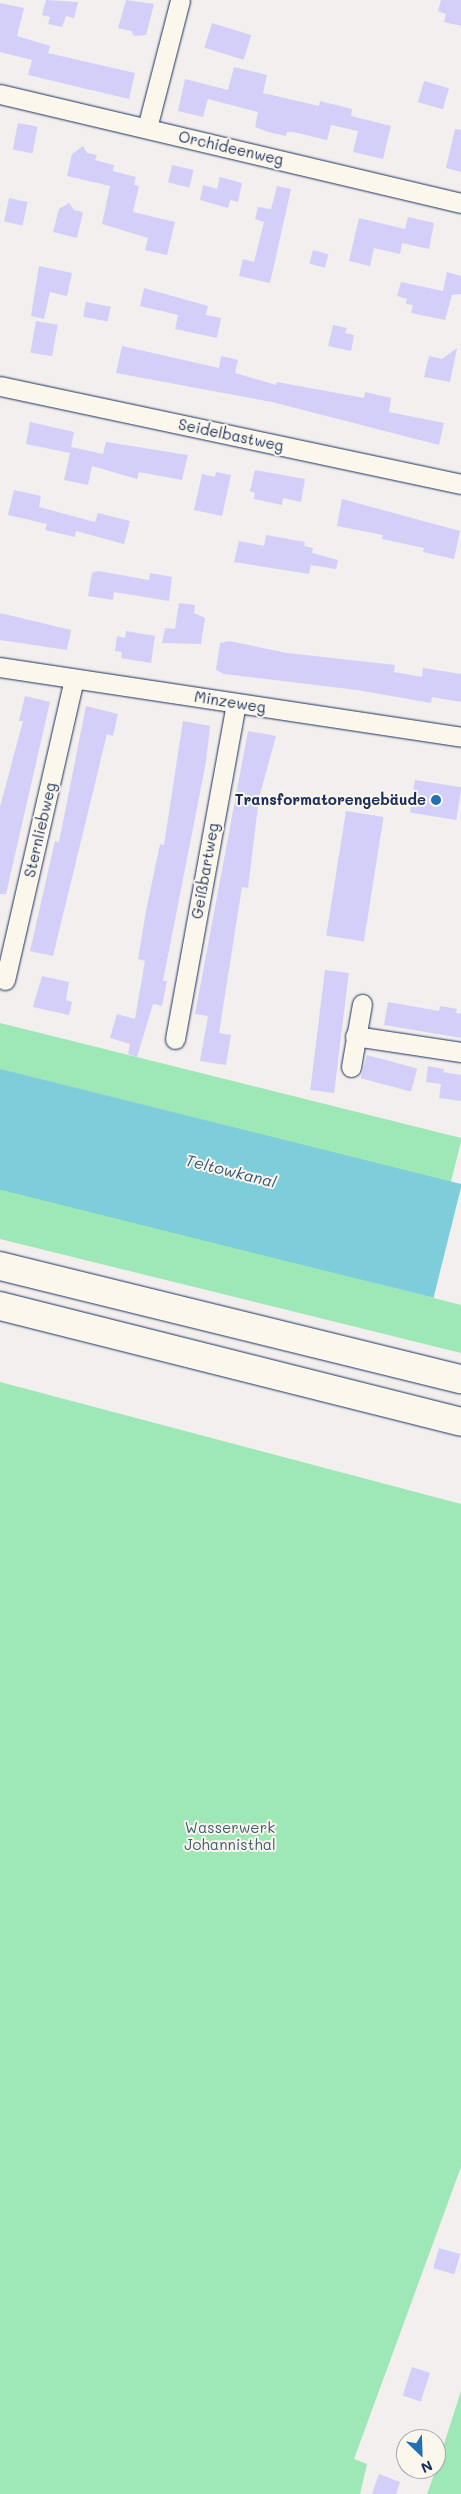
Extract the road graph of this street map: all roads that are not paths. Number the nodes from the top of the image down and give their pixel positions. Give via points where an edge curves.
1 (180, 0) edge
2 (0, 94) edge
3 (147, 128) junction
4 (461, 203) edge
5 (0, 386) edge
6 (461, 484) edge
7 (0, 667) edge
8 (74, 679) junction
9 (236, 703) junction
10 (461, 737) edge
11 (5, 980) dead end
12 (362, 1004) dead end
13 (356, 1036) junction
14 (175, 1039) dead end
15 (461, 1052) edge
16 (351, 1067) dead end
17 (0, 1266) edge
18 (0, 1306) edge
19 (461, 1380) edge
20 (461, 1422) edge

1 - 3 street
2 - 3 street, Orchideenweg
3 - 4 street, Orchideenweg
5 - 6 street, Seidelbastweg
7 - 8 street, Minzeweg
8 - 9 street, Minzeweg
8 - 11 street, Sternliebweg
9 - 10 street, Minzeweg
9 - 14 street, Geißbartweg
12 - 13 street
13 - 15 street
13 - 16 street
17 - 19 highway
18 - 20 highway

